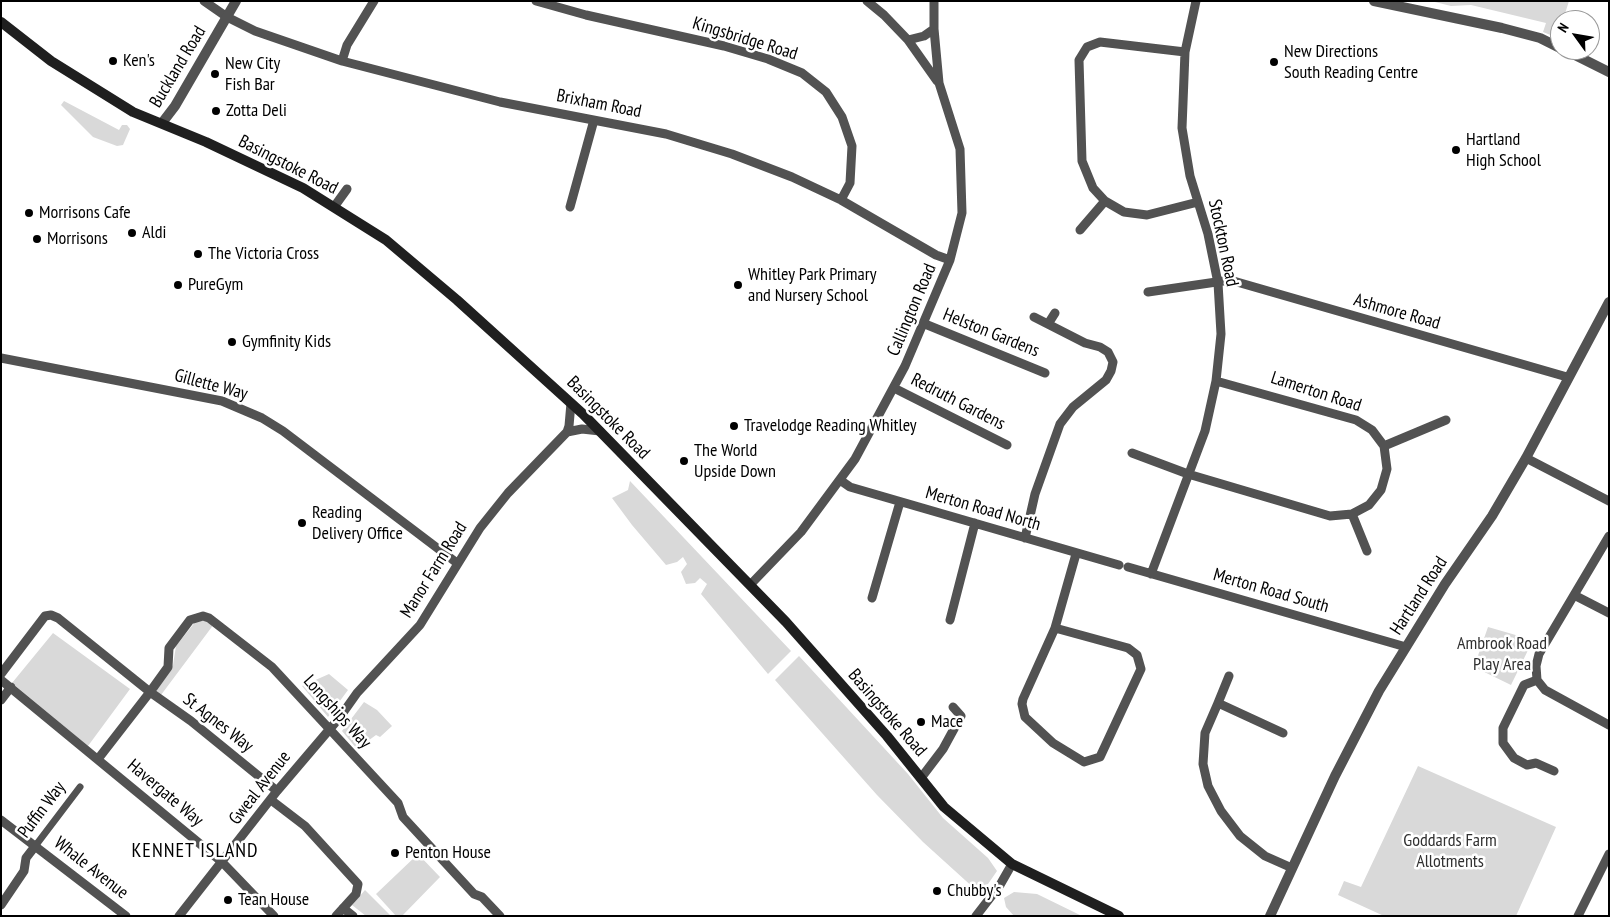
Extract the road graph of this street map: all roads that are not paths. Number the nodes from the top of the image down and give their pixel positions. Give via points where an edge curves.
1 (204, 1) edge
2 (236, 1) edge
3 (374, 1) edge
4 (536, 1) edge
5 (867, 1) edge
6 (934, 1) edge
7 (1196, 1) edge
8 (1374, 1) edge
9 (1, 16) edge
10 (227, 17) junction
11 (3, 24) edge
12 (934, 29) junction
13 (908, 40) junction
14 (1550, 43) edge
15 (1185, 52) junction
16 (1584, 60) edge
17 (342, 61) junction
18 (1609, 72) edge
19 (939, 83) junction
20 (594, 120) junction
21 (162, 123) junction
22 (347, 189) dead end
23 (842, 200) junction
24 (1105, 201) junction
25 (1198, 202) junction
26 (334, 207) junction
27 (570, 207) dead end
28 (1080, 230) dead end
29 (950, 260) junction
30 (1218, 283) junction
31 (1148, 292) dead end
32 (1609, 302) edge
33 (1055, 313) dead end
34 (1034, 317) dead end
35 (925, 324) junction
36 (1048, 324) junction
37 (1, 358) edge
38 (1046, 373) dead end
39 (1567, 378) junction
40 (1216, 381) junction
41 (894, 388) junction
42 (571, 402) junction
43 (1446, 420) dead end
44 (600, 431) junction
45 (567, 432) junction
46 (1007, 445) dead end
47 (1384, 446) junction
48 (1132, 453) dead end
49 (1526, 458) junction
50 (1188, 474) junction
51 (840, 480) junction
52 (1609, 501) edge
53 (900, 502) junction
54 (1352, 514) junction
55 (975, 523) junction
56 (1609, 536) edge
57 (1025, 538) junction
58 (1367, 552) dead end
59 (1076, 554) junction
60 (457, 563) junction
61 (1123, 566) joint
62 (1151, 574) junction
63 (750, 585) junction
64 (1574, 595) junction
65 (872, 598) dead end
66 (1609, 613) edge
67 (950, 620) dead end
68 (1055, 628) junction
69 (1406, 647) junction
70 (1, 674) edge
71 (1229, 676) dead end
72 (1, 680) edge
73 (1537, 680) junction
74 (11, 687) junction
75 (150, 692) junction
76 (1, 700) edge
77 (1218, 703) junction
78 (953, 707) dead end
79 (1609, 725) edge
80 (330, 727) junction
81 (1283, 733) dead end
82 (98, 759) junction
83 (1554, 770) dead end
84 (921, 778) junction
85 (80, 787) dead end
86 (278, 791) junction
87 (271, 800) junction
88 (1, 820) edge
89 (36, 845) junction
90 (1609, 854) edge
91 (222, 862) junction
92 (1012, 864) junction
93 (1292, 868) junction
94 (1, 905) edge
95 (343, 908) junction
96 (126, 916) edge
97 (179, 916) edge
98 (274, 916) edge
99 (336, 916) edge
100 (353, 916) edge
101 (500, 916) edge
102 (976, 916) edge
103 (1119, 916) edge
104 (1270, 916) edge
105 (1578, 916) edge

1 - 10 street, Brixham Road
2 - 10 street, Buckland Road
3 - 17 street via 347,45
4 - 23 street, Kingsbridge Road via 724,46 802,73 826,92 842,117 852,146 850,183
5 - 13 street
6 - 12 street, Callington Road
7 - 15 street, Stockton Road
8 - 14 street via 1502,28
9 - 11 main road, Basingstoke Road
10 - 17 street, Brixham Road via 255,31
10 - 21 street, Buckland Road
11 - 21 main road, Basingstoke Road via 51,62 91,87 132,112
12 - 13 street via 924,36
12 - 19 street, Callington Road
13 - 19 street
15 - 24 street via 1100,42 1087,47 1079,60 1082,162 1093,188
15 - 25 street, Stockton Road via 1182,128
16 - 18 street
17 - 20 street, Brixham Road via 500,102
19 - 29 street, Callington Road via 960,149 962,213
20 - 23 street, Brixham Road via 666,134 732,154
20 - 27 street
21 - 26 main road, Basingstoke Road via 303,188
22 - 26 street
23 - 29 street, Brixham Road
24 - 25 street via 1124,212 1147,215
24 - 28 street
25 - 30 street, Stockton Road
26 - 42 main road, Basingstoke Road via 386,240 418,266
29 - 35 street, Callington Road
30 - 31 street, Ashmore Road
30 - 39 street, Ashmore Road via 1230,280
30 - 40 street, Stockton Road via 1221,334
32 - 39 street, Hartland Road
33 - 36 street
34 - 36 street
35 - 38 street, Helston Gardens
35 - 41 street, Callington Road
36 - 57 street via 1100,347 1108,352 1112,362 1106,380 1073,407 1060,424 1035,494
37 - 60 street, Gillette Way via 222,401 262,418
39 - 49 street, Hartland Road
40 - 47 street, Lamerton Road via 1356,420 1372,430
40 - 50 street, Stockton Road via 1204,431
41 - 46 street, Redruth Gardens
41 - 51 street, Callington Road
42 - 44 main road, Basingstoke Road
42 - 45 street
43 - 47 street
44 - 45 street via 582,429
44 - 63 main road, Basingstoke Road
45 - 60 street, Manor Farm Road via 508,493
47 - 54 street via 1387,469 1381,490 1369,505
48 - 50 street
49 - 52 street
49 - 69 street, Hartland Road
50 - 54 street via 1330,516
50 - 62 street, Stockton Road
51 - 53 street, Merton Road North via 850,487
51 - 63 street, Callington Road via 801,532
53 - 55 street, Merton Road North
53 - 65 street
54 - 58 street
55 - 57 street, Merton Road North
55 - 67 street
56 - 64 street
57 - 59 street, Merton Road North
59 - 61 street, Merton Road North
59 - 68 street
60 - 80 street, Manor Farm Road via 420,625
61 - 62 street, Merton Road South
62 - 69 street, Merton Road South
63 - 84 main road, Basingstoke Road via 795,632
64 - 66 street
64 - 73 street via 1539,654
68 - 68 street via 1128,648 1137,655 1141,669 1100,757 1084,762 1053,743 1025,717 1022,704
69 - 93 street, Hartland Road via 1335,776
70 - 75 street via 45,616 51,615
71 - 77 street
72 - 74 street, Havergate Way
73 - 79 street via 1556,697
73 - 83 street via 1524,686 1503,728 1503,743 1514,758 1527,765 1536,762
74 - 76 street
74 - 82 street, Havergate Way
75 - 80 street, Longships Way via 168,667 169,648 190,620 203,616 218,623 272,666
75 - 82 street
75 - 86 street, St Agnes Way
77 - 81 street
77 - 93 street via 1205,733 1203,764 1208,786 1221,811 1240,836 1265,856
78 - 84 street via 961,716
80 - 86 street, Gweal Avenue
80 - 101 street, Longships Way via 398,803 403,817 474,894 482,897
82 - 91 street, Havergate Way
84 - 92 main road, Basingstoke Road via 944,807
85 - 89 street, Puffin Way
86 - 87 street, Gweal Avenue
87 - 91 street, Gweal Avenue
87 - 95 street via 305,826 358,884 356,894
88 - 89 street, Whale Avenue
89 - 94 street, Puffin Way via 26,858 24,871
89 - 96 street, Whale Avenue
90 - 105 street
91 - 97 street, Gweal Avenue
91 - 98 street, Havergate Way
92 - 102 street
92 - 103 main road, Basingstoke Road
93 - 104 street, Hartland Road
95 - 99 street
95 - 100 street

